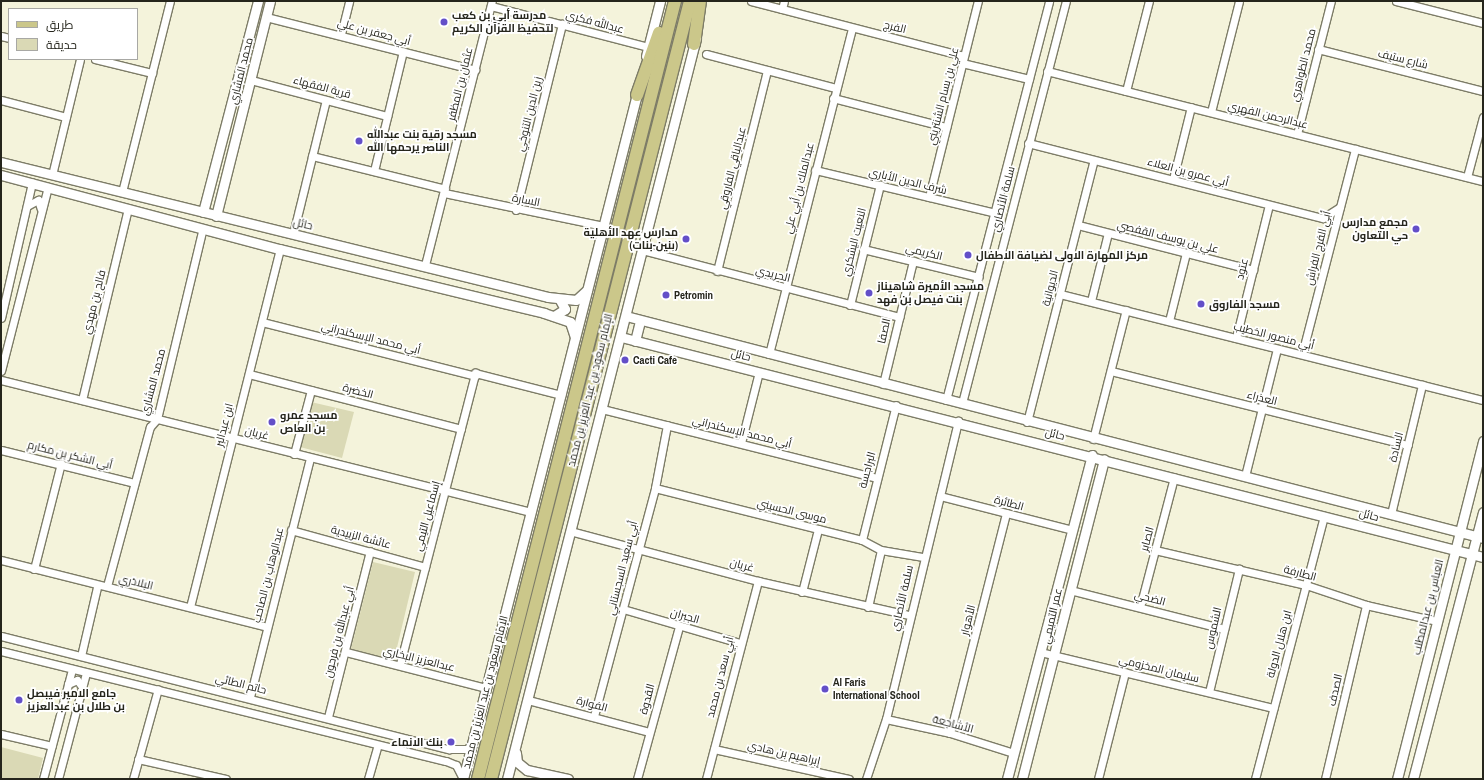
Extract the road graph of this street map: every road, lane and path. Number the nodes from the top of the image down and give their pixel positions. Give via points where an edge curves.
1 (170, 1) edge
2 (258, 1) edge
3 (270, 1) edge
4 (350, 1) edge
5 (660, 1) edge
6 (668, 1) edge
7 (675, 1) edge
8 (690, 1) edge
9 (700, 1) edge
10 (705, 1) edge
11 (751, 1) edge
12 (784, 1) edge
13 (978, 1) edge
14 (1050, 1) edge
15 (1066, 1) edge
16 (1149, 1) edge
17 (1239, 1) edge
18 (1331, 1) edge
19 (1399, 1) edge
20 (492, 3) edge
21 (782, 9) junction
22 (254, 14) junction
23 (266, 17) junction
24 (1483, 23) edge
25 (562, 24) junction
26 (852, 28) junction
27 (341, 34) junction
28 (694, 44) junction
29 (648, 47) junction
30 (1318, 49) junction
31 (403, 51) junction
32 (706, 54) dead end
33 (80, 60) edge
34 (99, 60) edge
35 (962, 62) junction
36 (475, 70) junction
37 (767, 70) junction
38 (1047, 71) junction
39 (152, 73) junction
40 (1029, 79) junction
41 (251, 80) junction
42 (836, 88) junction
43 (1126, 91) junction
44 (1483, 91) edge
45 (637, 96) junction
46 (833, 98) junction
47 (1, 100) edge
48 (326, 100) junction
49 (1190, 107) junction
50 (1211, 112) junction
51 (387, 116) junction
52 (66, 117) junction
53 (1483, 117) edge
54 (946, 127) junction
55 (1297, 134) junction
56 (1028, 143) junction
57 (1355, 148) junction
58 (312, 156) junction
59 (1094, 160) junction
60 (1, 162) edge
61 (815, 170) junction
62 (374, 171) junction
63 (1, 175) edge
64 (52, 175) junction
65 (1468, 177) junction
66 (1173, 179) junction
67 (1483, 181) edge
68 (32, 183) junction
69 (880, 185) junction
70 (48, 187) junction
71 (444, 191) junction
72 (122, 192) junction
73 (208, 193) junction
74 (222, 195) junction
75 (929, 197) junction
76 (166, 203) junction
77 (1270, 205) junction
78 (27, 206) junction
79 (1340, 207) junction
80 (128, 208) junction
81 (516, 210) junction
82 (42, 211) junction
83 (203, 212) junction
84 (995, 213) junction
85 (216, 216) junction
86 (163, 217) junction
87 (1078, 225) junction
88 (604, 226) junction
89 (203, 228) junction
90 (1108, 233) junction
91 (293, 234) junction
92 (863, 248) junction
93 (280, 249) junction
94 (642, 250) junction
95 (1186, 253) junction
96 (913, 261) junction
97 (425, 265) junction
98 (1253, 270) junction
99 (717, 271) junction
100 (979, 277) junction
101 (591, 283) junction
102 (785, 289) junction
103 (1060, 294) junction
104 (560, 300) junction
105 (1091, 301) junction
106 (850, 305) junction
107 (1126, 310) junction
108 (1, 315) edge
109 (554, 316) junction
110 (626, 316) junction
111 (899, 317) junction
112 (640, 321) junction
113 (1169, 321) junction
114 (262, 322) junction
115 (621, 337) junction
116 (1236, 338) junction
117 (576, 341) junction
118 (635, 341) junction
119 (1277, 348) junction
120 (769, 354) junction
121 (1302, 354) junction
122 (1, 371) edge
123 (1111, 371) junction
124 (759, 372) junction
125 (249, 374) junction
126 (475, 375) junction
127 (1, 380) edge
128 (883, 384) junction
129 (1422, 385) junction
130 (311, 390) junction
131 (561, 395) junction
132 (82, 400) junction
133 (946, 400) junction
134 (1483, 400) edge
135 (962, 404) junction
136 (896, 405) junction
137 (602, 409) junction
138 (1262, 409) junction
139 (157, 419) junction
140 (958, 421) junction
141 (1027, 422) junction
142 (667, 425) junction
143 (461, 429) junction
144 (232, 438) junction
145 (1093, 439) junction
146 (1483, 441) edge
147 (741, 443) junction
148 (1408, 445) junction
149 (1, 450) edge
150 (294, 454) junction
151 (1092, 455) junction
152 (310, 458) junction
153 (1104, 459) junction
154 (61, 463) junction
155 (1244, 476) junction
156 (1174, 477) junction
157 (876, 478) junction
158 (134, 483) junction
159 (655, 488) junction
160 (445, 492) junction
161 (940, 496) junction
162 (531, 512) junction
163 (1483, 512) edge
164 (1006, 513) junction
165 (1391, 514) junction
166 (1324, 516) junction
167 (818, 529) junction
168 (290, 530) junction
169 (1072, 530) junction
170 (570, 531) junction
171 (1460, 532) junction
172 (1480, 537) edge
173 (862, 540) junction
174 (637, 549) junction
175 (881, 550) junction
176 (1156, 550) junction
177 (1455, 550) junction
178 (370, 551) junction
179 (1471, 554) junction
180 (923, 557) junction
181 (1483, 557) edge
182 (1, 560) edge
183 (425, 567) junction
184 (34, 569) junction
185 (1239, 569) junction
186 (758, 581) junction
187 (1306, 585) junction
188 (107, 586) junction
189 (97, 587) junction
190 (1070, 590) junction
191 (802, 592) junction
192 (1366, 605) junction
193 (868, 607) junction
194 (1140, 607) junction
195 (190, 608) junction
196 (623, 609) junction
197 (909, 615) junction
198 (1437, 621) junction
199 (678, 626) junction
200 (266, 627) junction
201 (1224, 629) junction
202 (1, 636) edge
203 (740, 643) junction
204 (1, 651) edge
205 (346, 652) junction
206 (1040, 652) junction
207 (1055, 655) junction
208 (81, 656) junction
209 (400, 664) junction
210 (72, 669) junction
211 (1125, 672) junction
212 (86, 673) junction
213 (68, 684) junction
214 (82, 687) junction
215 (486, 688) junction
216 (158, 689) junction
217 (1210, 692) junction
218 (250, 697) junction
219 (528, 700) junction
220 (1273, 708) junction
221 (594, 716) junction
222 (328, 717) junction
223 (886, 719) junction
224 (649, 732) junction
225 (950, 733) junction
226 (1, 734) edge
227 (473, 742) junction
228 (378, 745) junction
229 (52, 746) junction
230 (515, 748) junction
231 (714, 748) junction
232 (449, 749) junction
233 (1014, 753) junction
234 (138, 758) junction
235 (446, 761) junction
236 (206, 777) edge
237 (43, 779) edge
238 (58, 779) edge
239 (133, 779) edge
240 (226, 779) edge
241 (368, 779) edge
242 (463, 779) edge
243 (478, 779) edge
244 (491, 779) edge
245 (507, 779) edge
246 (568, 779) edge
247 (637, 779) edge
248 (706, 779) edge
249 (849, 779) edge
250 (866, 779) edge
251 (1007, 779) edge
252 (1022, 779) edge
253 (1098, 779) edge
254 (1256, 779) edge
255 (1325, 779) edge
256 (1397, 779) edge
257 (1413, 779) edge

1 - 39 street
2 - 22 street, محمد المشاري
3 - 23 street, محمد المشاري
4 - 27 street
5 - 29 street, الإمام سعود بن عبد العزيز بن محمد
6 - 45 main road via 648,72
7 - 243 main road, الإمام سعود بن عبد العزيز بن محمد
8 - 244 main road, الإمام سعود بن عبد العزيز بن محمد
9 - 28 main road
10 - 28 street, الإمام سعود بن عبد العزيز بن محمد
11 - 21 street, الفرج
12 - 21 street
13 - 35 street, علي بن بسام الشنتريني
14 - 40 street, سلمة الأنصاري
15 - 38 street, سلمة الأنصاري
16 - 43 street
17 - 50 street
18 - 30 street, محمد الظواهري
19 - 24 street
20 - 25 street, عبدالله فكري
20 - 36 street, عثمان بن المظفر
21 - 26 street, الفرج
22 - 23 street
22 - 73 street, محمد المشاري
23 - 27 street, أبي جعفر بن علي
23 - 41 street, محمد المشاري
25 - 29 street, عبدالله فكري
25 - 81 street, زين الدين التنوخي
26 - 35 street, الفرج via 960,55
26 - 42 street, عبدالملك بن أبي علي
27 - 31 street, أبي جعفر بن علي
28 - 94 street, الإمام سعود بن عبد العزيز بن محمد
29 - 45 street, الإمام سعود بن عبد العزيز بن محمد
30 - 44 street, شارع ستيف
30 - 55 street, محمد الظواهري
31 - 36 street, أبي جعفر بن علي
31 - 51 street
32 - 37 street
33 - 52 street
34 - 39 street
35 - 40 street, الفرج
35 - 54 street, علي بن بسام الشنتريني
36 - 71 street, عثمان بن المظفر
37 - 42 street
37 - 99 street, عبدالباقي الفاروقي
38 - 43 street, عبدالرحمن الفهري
38 - 56 street, سلمة الأنصاري
39 - 72 street
40 - 84 street, سلمة الأنصاري
41 - 48 street, قرية الفقهاء
41 - 74 street, محمد المشاري
42 - 46 street, عبدالملك بن أبي علي
43 - 49 street, عبدالرحمن الفهري
45 - 88 street, الإمام سعود بن عبد العزيز بن محمد
46 - 54 street
46 - 61 street, عبدالملك بن أبي علي
47 - 52 street
48 - 51 street, قرية الفقهاء
48 - 58 street
49 - 50 street, عبدالرحمن الفهري
49 - 66 street
50 - 55 street, عبدالرحمن الفهري
51 - 62 street
52 - 64 street
53 - 65 street
54 - 75 street, علي بن بسام الشنتريني
55 - 57 street, عبدالرحمن الفهري
56 - 59 street, أبي عمرو بن العلاء
56 - 135 street, سلمة الأنصاري
57 - 65 street, عبدالرحمن الفهري
57 - 79 street, أبي الفرج الفراش
58 - 62 street, السارة
58 - 91 street
59 - 66 street, أبي عمرو بن العلاء
59 - 87 street, الديوانية
60 - 64 street, حائل
61 - 69 street, شرف الدين الأباري
61 - 102 street, عبدالملك بن أبي علي
62 - 71 street, السارة
63 - 68 street
64 - 72 street, حائل
65 - 67 street, عبدالرحمن الفهري
66 - 77 street, أبي عمرو بن العلاء
68 - 70 street
68 - 78 street
69 - 75 street, شرف الدين الأباري
69 - 92 street, النعيت اليشكري
70 - 80 street
70 - 82 street
71 - 81 street, السارة
71 - 97 street, عثمان بن المظفر
72 - 76 street, حائل
73 - 74 street via 213,204
73 - 83 street, محمد المشاري
74 - 85 street, محمد المشاري
75 - 84 street, شرف الدين الأباري
76 - 83 street, حائل
76 - 86 street
77 - 79 street, أبي عمرو بن العلاء via 1322,218
77 - 98 street, عتود
78 - 82 street via 38,200
78 - 108 street
79 - 121 street, أبي الفرج الفراش
80 - 86 street
80 - 132 street, فالح بن مهدي
81 - 88 street, السارة
82 - 122 street
83 - 85 street, حائل
84 - 100 street, سلمة الأنصاري
85 - 91 street, حائل
86 - 89 street
87 - 90 street, علي بن يوسف القفصي
87 - 103 street, الديوانية
88 - 101 street, الإمام سعود بن عبد العزيز بن محمد
89 - 93 street
89 - 139 street, محمد المشاري
90 - 95 street, علي بن يوسف القفصي
90 - 105 street
91 - 97 street, حائل
92 - 96 street, الكريمي
92 - 106 street, النعيت اليشكري
93 - 109 street
93 - 114 street, ابن عبدالبر
94 - 99 street, الحريدي
94 - 110 street, الإمام سعود بن عبد العزيز بن محمد
95 - 98 street, علي بن يوسف القفصي
95 - 113 street
96 - 100 street, الكريمي
96 - 111 street, الصفا
97 - 104 street, حائل
98 - 116 street, عتود
99 - 102 street, الحريدي
100 - 133 street, سلمة الأنصاري
101 - 104 street, حائل via 584,296 576,300
101 - 117 street, الإمام سعود بن عبد العزيز بن محمد
102 - 106 street, الحريدي
102 - 120 street, عبدالملك بن أبي علي
103 - 105 street, أبي منصور الخطيب
103 - 141 street, الديوانية
104 - 109 street via 565,309
105 - 107 street, أبي منصور الخطيب
106 - 111 street, الحريدي
107 - 113 street, أبي منصور الخطيب
107 - 123 street
109 - 117 street via 570,322
110 - 112 street, حائل
110 - 115 street, الإمام سعود بن عبد العزيز بن محمد
111 - 128 street, الصفا
112 - 118 street
112 - 120 street, حائل
113 - 116 street, أبي منصور الخطيب
114 - 125 street, ابن عبدالبر
114 - 126 street, أبي محمد الإسكندراني
115 - 118 street, حائل
115 - 137 street, الإمام سعود بن عبد العزيز بن محمد
116 - 119 street, أبي منصور الخطيب
117 - 131 street, الإمام سعود بن عبد العزيز بن محمد
118 - 124 street, حائل
119 - 121 street, أبي منصور الخطيب
119 - 138 street
120 - 128 street, حائل
121 - 129 street, أبي منصور الخطيب
123 - 138 street, العذراء
123 - 145 street
124 - 136 street, حائل
124 - 147 street
125 - 130 street, الخضرة
125 - 144 street, ابن عبدالبر
126 - 131 street, أبي محمد الإسكندراني
126 - 143 street, إسماعيل التيمي
127 - 132 street, غريان
128 - 133 street, حائل
129 - 134 street, أبي منصور الخطيب
129 - 148 street, السادة
130 - 143 street, الخضرة
130 - 150 street
131 - 162 street, الإمام سعود بن عبد العزيز بن محمد
132 - 139 street, غريان
133 - 135 street, حائل
135 - 141 street, حائل
136 - 140 street, حائل
136 - 157 street, البراجسة
137 - 142 street, أبي محمد الإسكندراني
137 - 170 street, الإمام سعود بن عبد العزيز بن محمد
138 - 148 street, العذراء
138 - 155 street
139 - 144 street, غريان
139 - 158 street, محمد المشاري via 150,427
140 - 151 street, حائل
140 - 161 street, سلمة الأنصاري
141 - 145 street, حائل
142 - 147 street, أبي محمد الإسكندراني
142 - 159 street, أبي سعيد السجستاني
143 - 160 street, إسماعيل التيمي
144 - 150 street, غريان
144 - 195 street, ابن عبدالبر
145 - 155 street, حائل
146 - 171 street, العباس بن عبدالمطلب
147 - 157 street, أبي محمد الإسكندراني
148 - 165 street, السادة
149 - 154 street, أبي الشكر بن مكارم
150 - 152 street, غريان
151 - 153 street, حائل
151 - 169 street
152 - 160 street, غريان
152 - 168 street, عبدالوهاب بن الصاحب
153 - 156 street, حائل
153 - 190 street, عمر التميمي
154 - 158 street, أبي الشكر بن مكارم
154 - 184 street
155 - 165 street, حائل
156 - 166 street, حائل
156 - 176 street, الصابر
157 - 173 street, البراجسة
158 - 188 street, محمد المشاري
159 - 167 street, موسى الحسيني
159 - 174 street, أبي سعيد السجستاني
160 - 162 street, غريان
160 - 183 street, إسماعيل التيمي
161 - 164 street, الطائرة
161 - 180 street, سلمة الأنصاري
162 - 215 street, الإمام سعود بن عبد العزيز بن محمد
163 - 172 street
164 - 169 street, الطائرة
164 - 225 street, الأهوار
165 - 171 street, حائل
166 - 177 street, حائل
166 - 187 street, ابن هلال الدولة
167 - 173 street, موسى الحسيني
167 - 191 street
168 - 178 street, عائشة الزبيدية
168 - 200 street, عبدالوهاب بن الصاحب
169 - 206 street
170 - 174 street, غريان
170 - 219 street, الإمام سعود بن عبد العزيز بن محمد
171 - 172 street, حائل
171 - 177 street, العباس بن عبدالمطلب
172 - 179 street
173 - 175 street, موسى الحسيني
174 - 186 street, غريان
174 - 196 street, أبي سعيد السجستاني
175 - 180 street, موسى الحسيني
175 - 193 street
176 - 185 street, الطارفة
176 - 194 street, الصابر
177 - 179 street, حائل
177 - 198 street, العباس بن عبدالمطلب
178 - 183 street, عائشة الزبيدية
178 - 205 street, أبي عبدالله بن فرحون
179 - 181 street, حائل
179 - 257 street
180 - 197 street, سلمة الأنصاري
182 - 184 street, البلاذري
183 - 209 street, إسماعيل التيمي
184 - 189 street, البلاذري
185 - 187 street, الطارفة
185 - 201 street, الشموس
186 - 191 street, غريان
186 - 203 street, أبي سعد بن محمد
187 - 192 street, الطارفة
187 - 220 street, ابن هلال الدولة
188 - 189 street, البلاذري
188 - 195 street, البلاذري
189 - 208 street
190 - 194 street, الضحي
190 - 207 street, عمر التميمي
191 - 193 street, غريان
192 - 198 street, الطارفة
192 - 255 street, الصدف
193 - 197 street, غريان
194 - 201 street, الضحي
195 - 200 street, البلاذري
196 - 199 street, الجبران
196 - 221 street, أبي سعيد السجستاني
197 - 223 street, سلمة الأنصاري
198 - 256 street, العباس بن عبدالمطلب
199 - 203 street, الجبران
199 - 224 street, القدوة
200 - 218 street, عبدالوهاب بن الصاحب
201 - 217 street, الشموس
202 - 208 street, حاتم الطائي
203 - 231 street, أبي سعد بن محمد
204 - 210 street
205 - 209 street, عبدالعزيز البخاري
205 - 222 street, أبي عبدالله بن فرحون
206 - 207 street, سليمان المخزومي
206 - 233 street
207 - 211 street, سليمان المخزومي
207 - 252 street, عمر التميمي
208 - 218 street, حاتم الطائي
209 - 215 street, عبدالعزيز البخاري
210 - 212 street
210 - 213 street
211 - 217 street, سليمان المخزومي
211 - 253 street
212 - 214 street
212 - 216 street
213 - 214 street via 77,680
213 - 229 street
214 - 238 street
215 - 227 street, الإمام سعود بن عبد العزيز بن محمد
216 - 228 street
216 - 234 street
217 - 220 street, سليمان المخزومي
218 - 222 street, حاتم الطائي
219 - 221 street, الفوارة
219 - 230 street, الإمام سعود بن عبد العزيز بن محمد
220 - 254 street, ابن هلال الدولة
221 - 224 street, الفوارة
222 - 232 street, حاتم الطائي
223 - 225 street, الأشاجعة
223 - 250 street, سلمة الأنصاري
224 - 247 street, القدوة
225 - 233 street, الأشاجعة
226 - 229 street
227 - 232 street, حاتم الطائي via 466,749
227 - 242 street, الإمام سعود بن عبد العزيز بن محمد
228 - 235 street
228 - 241 street
229 - 237 street
230 - 245 street, الإمام سعود بن عبد العزيز بن محمد
230 - 246 street via 517,762 527,770
231 - 248 street, أبي سعد بن محمد
231 - 249 street, إبراهيم بن هادي
232 - 235 street via 451,756
233 - 251 street
234 - 236 street
234 - 239 street
235 - 242 street via 456,765
236 - 240 street

